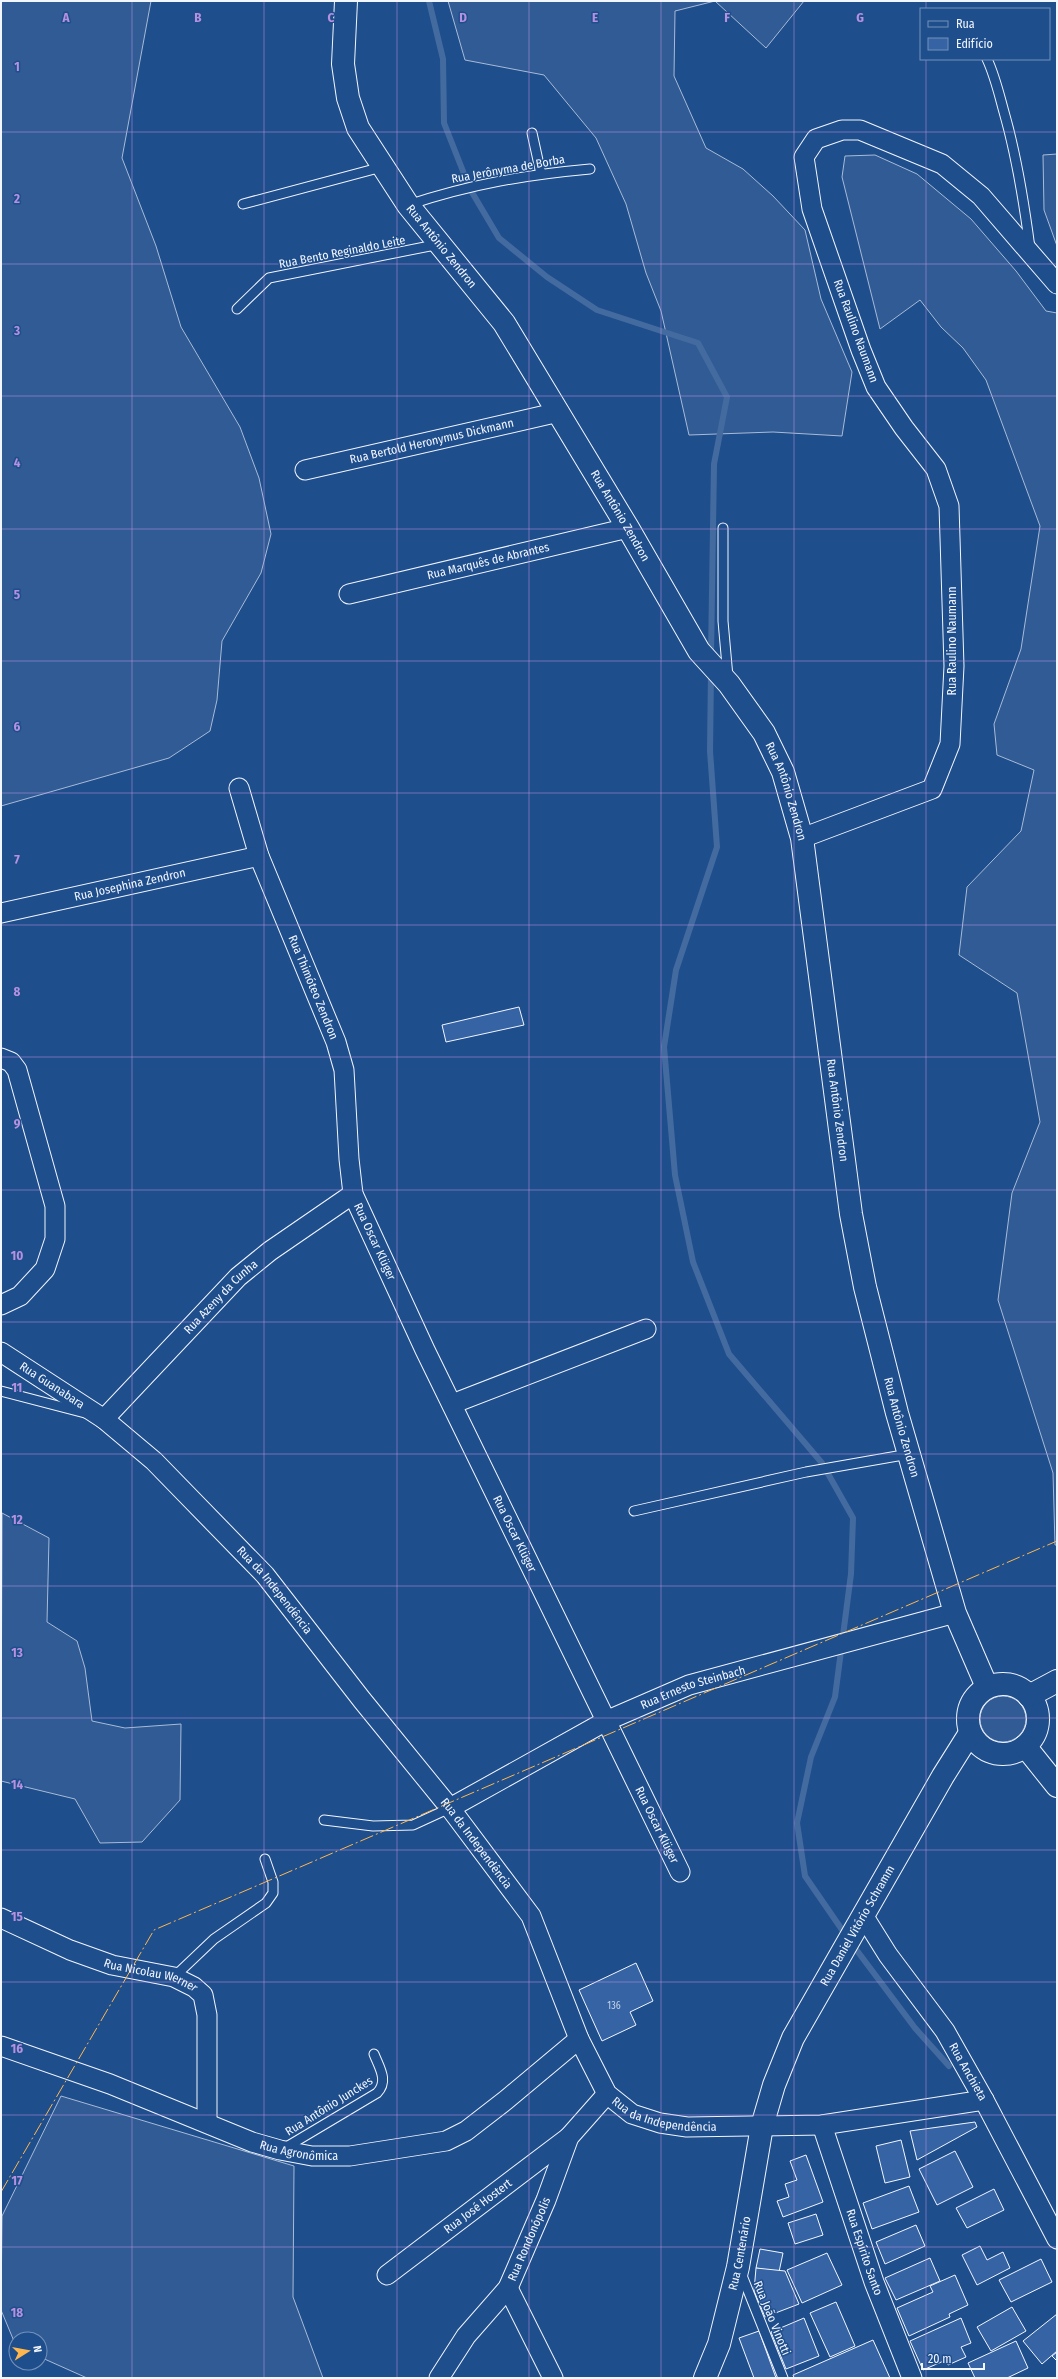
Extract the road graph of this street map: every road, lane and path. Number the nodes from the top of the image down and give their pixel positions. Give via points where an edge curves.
1 (346, 1) edge
2 (988, 60) edge
3 (532, 133) dead end
4 (383, 167) junction
5 (590, 169) dead end
6 (541, 174) junction
7 (242, 204) dead end
8 (408, 205) junction
9 (440, 244) junction
10 (1031, 253) junction
11 (1057, 284) edge
12 (237, 309) dead end
13 (559, 412) junction
14 (305, 470) dead end
15 (628, 528) junction
16 (723, 528) dead end
17 (349, 594) dead end
18 (716, 671) junction
19 (239, 788) dead end
20 (802, 838) junction
21 (259, 856) junction
22 (1, 913) edge
23 (1, 1058) edge
24 (353, 1194) junction
25 (1, 1305) edge
26 (646, 1330) dead end
27 (1, 1352) edge
28 (1, 1390) edge
29 (452, 1404) junction
30 (104, 1419) junction
31 (909, 1454) junction
32 (634, 1511) dead end
33 (955, 1613) junction
34 (1057, 1681) edge
35 (987, 1687) junction
36 (1029, 1696) junction
37 (606, 1721) junction
38 (970, 1733) junction
39 (1025, 1746) junction
40 (1057, 1786) edge
41 (450, 1808) junction
42 (324, 1820) dead end
43 (265, 1859) dead end
44 (680, 1872) dead end
45 (1, 1918) edge
46 (860, 1921) junction
47 (174, 1977) junction
48 (578, 2039) junction
49 (1, 2046) edge
50 (374, 2054) dead end
51 (607, 2094) junction
52 (984, 2100) junction
53 (207, 2122) junction
54 (822, 2124) junction
55 (762, 2126) junction
56 (569, 2137) junction
57 (280, 2150) junction
58 (1057, 2239) edge
59 (738, 2267) junction
60 (386, 2275) dead end
61 (508, 2288) junction
62 (439, 2378) edge
63 (553, 2378) edge
64 (705, 2378) edge
65 (783, 2378) edge
66 (912, 2378) edge

1 - 4 street, Rua Antônio Zendron via 343,64 348,98 358,128
2 - 10 lane via 994,72 1007,123 1022,191
3 - 6 lane
4 - 7 lane
4 - 8 street, Rua Antônio Zendron
5 - 6 lane, Rua Jerônyma de Borba
6 - 8 lane, Rua Jerônyma de Borba via 472,185
8 - 9 street, Rua Antônio Zendron
9 - 12 lane, Rua Bento Reginaldo Leite via 269,278
9 - 13 street, Rua Antônio Zendron via 504,323
10 - 11 street, Rua Raulino Naumann
10 - 20 street, Rua Raulino Naumann via 981,196 935,160 860,130 842,130 816,139 804,157 812,209 876,387 936,469 949,506 954,666 950,744 932,789
13 - 14 street, Rua Bertold Heronymus Dickmann
13 - 15 street, Rua Antônio Zendron
15 - 17 street, Rua Marquês de Abrantes
15 - 18 street, Rua Antônio Zendron
16 - 18 lane via 723,620
18 - 20 street, Rua Antônio Zendron via 764,733 783,772
19 - 21 street, Rua Thimóteo Zendron
20 - 31 street, Rua Antônio Zendron via 851,1214 865,1287
21 - 22 street, Rua Josephina Zendron
21 - 24 street, Rua Thimóteo Zendron via 336,1042 344,1070
23 - 25 street via 11,1062 18,1070 55,1206 55,1239 45,1269 20,1296
24 - 29 street, Rua Oscar Klüger
24 - 30 street, Rua Azeny da Cunha via 270,1251 238,1277
26 - 29 street
27 - 30 street, Rua Guanabara
28 - 30 lane, Rua da Independência
29 - 37 street, Rua Oscar Klüger
30 - 41 street, Rua da Independência via 154,1461 265,1575
31 - 32 lane via 806,1472
31 - 33 street, Rua Antônio Zendron
33 - 35 street, Rua Antônio Zendron
33 - 37 street, Rua Ernesto Steinbach via 689,1685
34 - 36 street
35 - 36 street via 1010,1684 1021,1688
35 - 38 street via 976,1695 969,1707 967,1720
36 - 39 street via 1036,1708 1038,1722 1034,1736
37 - 41 street, Rua Ernesto Steinbach
37 - 44 street, Rua Oscar Klüger
38 - 39 street via 977,1744 988,1751 1014,1753
38 - 46 street, Rua Daniel Vitório Schramm
39 - 40 street
41 - 42 lane via 413,1825 373,1826
41 - 48 street, Rua da Independência via 531,1916
43 - 47 lane via 273,1882 273,1892 266,1903 214,1939
45 - 47 street, Rua Nicolau Werner via 70,1950 112,1965
46 - 52 street, Rua Anchieta via 945,2031
46 - 55 street, Rua Daniel Vitório Schramm via 793,2038 774,2085
47 - 53 street, Rua Nicolau Werner via 194,1987 203,1995 206,2015
48 - 51 street, Rua da Independência
48 - 57 street, Rua Agronômica via 466,2131 446,2141 350,2156 312,2156
49 - 53 street, Rua Agronômica via 110,2084
50 - 57 lane, Rua Antônio Junckes via 384,2079 383,2087
51 - 55 street, Rua da Independência via 632,2114 660,2123 687,2127
51 - 56 street, Rua Rondonópolis
52 - 54 street, Rua da Independência
52 - 58 street, Rua Anchieta
53 - 57 street, Rua Agronômica via 252,2142
54 - 55 street, Rua da Independência
54 - 66 street, Rua Espírito Santo via 874,2282
55 - 59 street, Rua Centenário
56 - 60 street, Rua José Hostert
56 - 61 street, Rua Rondonópolis via 546,2200
59 - 64 street, Rua Centenário via 719,2344
59 - 65 lane, Rua João Vinotti
61 - 62 street, Rua Rondonópolis via 466,2336
61 - 63 street

